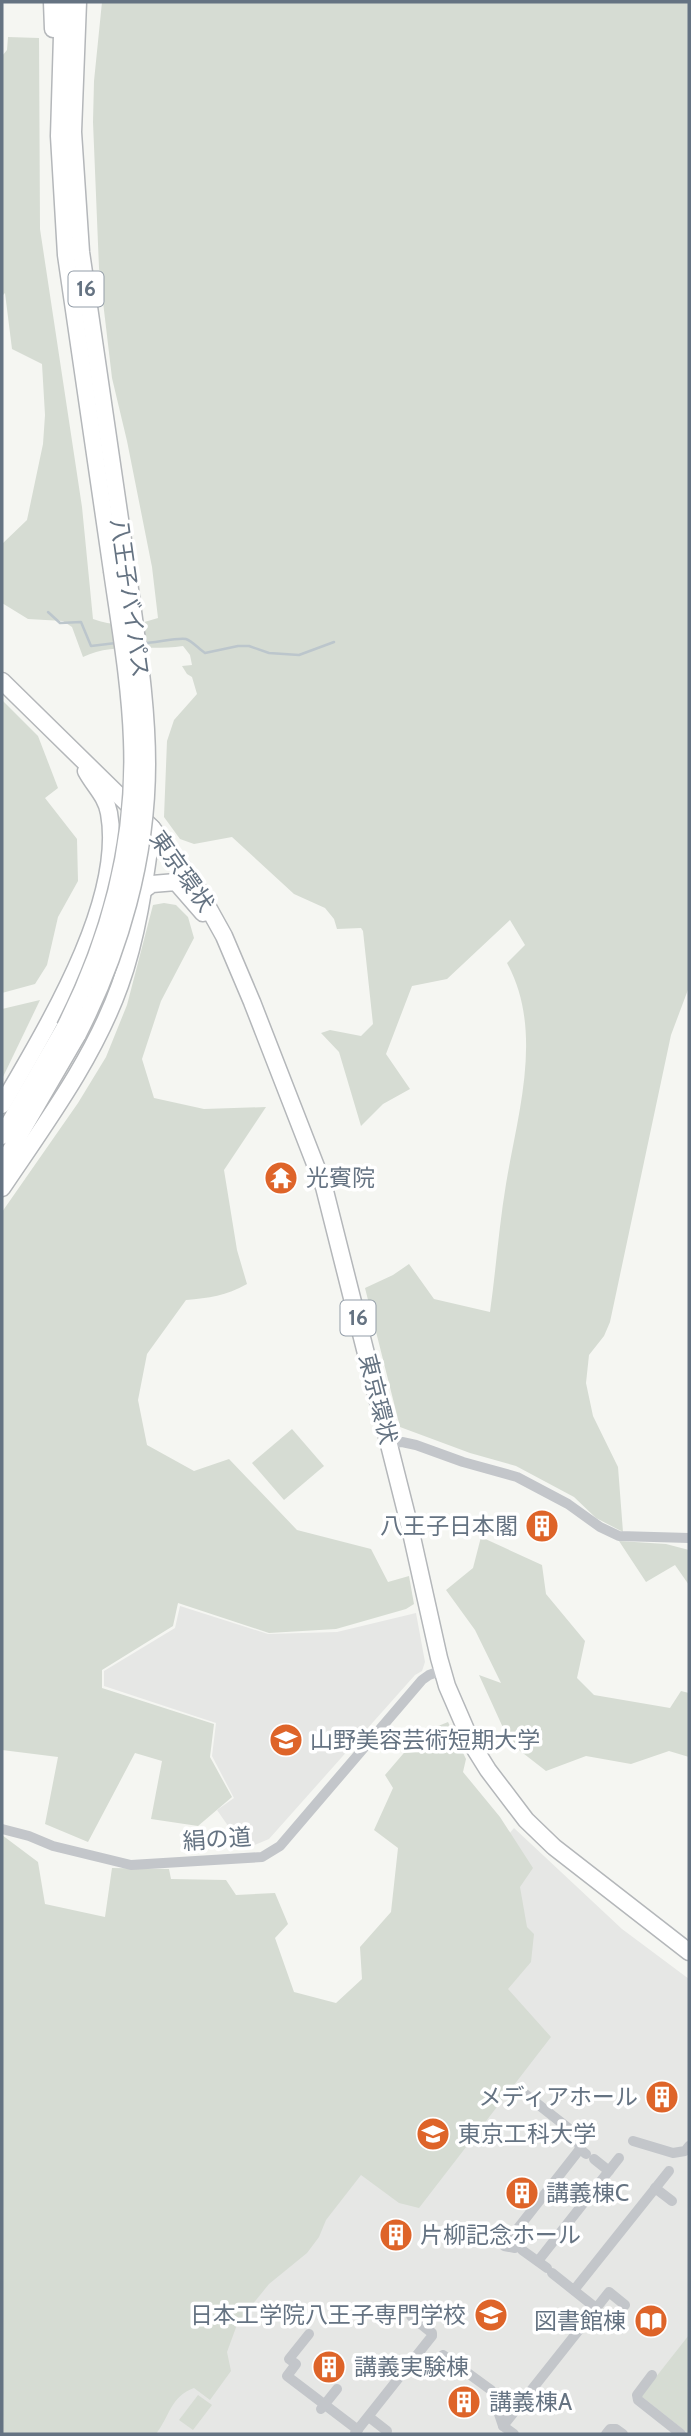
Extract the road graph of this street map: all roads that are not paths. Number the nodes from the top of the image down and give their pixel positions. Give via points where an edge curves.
1 (52, 2) edge
2 (63, 2) edge
3 (78, 2) edge
4 (88, 2) edge
5 (59, 136) junction
6 (81, 252) junction
7 (120, 572) junction
8 (2, 681) edge
9 (78, 755) junction
10 (139, 814) junction
11 (152, 828) junction
12 (110, 849) junction
13 (142, 891) junction
14 (224, 936) junction
15 (72, 1031) junction
16 (2, 1105) edge
17 (2, 1136) edge
18 (2, 1165) edge
19 (2, 1188) edge
20 (389, 1443) junction
21 (689, 1538) edge
22 (443, 1671) junction
23 (2, 1829) edge
24 (689, 1952) edge
25 (525, 2094) dead end
26 (633, 2141) dead end
27 (689, 2146) edge
28 (587, 2154) junction
29 (620, 2158) dead end
30 (609, 2171) junction
31 (669, 2171) dead end
32 (657, 2189) junction
33 (671, 2200) dead end
34 (546, 2268) junction
35 (574, 2290) junction
36 (625, 2305) dead end
37 (596, 2308) junction
38 (411, 2316) dead end
39 (309, 2334) dead end
40 (436, 2348) junction
41 (652, 2375) dead end
42 (337, 2389) dead end
43 (321, 2409) dead end
44 (369, 2417) junction
45 (503, 2426) junction
46 (387, 2431) dead end
47 (357, 2432) edge
48 (514, 2434) edge
49 (606, 2434) edge
50 (623, 2434) edge
51 (681, 2434) edge

1 - 5 highway, 16
2 - 5 highway, 八王子バイパス / 16
3 - 6 highway, 八王子バイパス / 16 via 73,132
4 - 6 highway, 16 via 80,134
5 - 7 highway, 八王子バイパス / 16 via 66,255
6 - 7 highway, 八王子バイパス / 16
7 - 15 highway, 八王子バイパス / 16, bridge via 131,795 112,908
8 - 9 highway, 東京環状 / 16
9 - 10 highway, 東京環状 / 16
9 - 12 highway, 16 via 105,798
10 - 11 highway, 東京環状 / 16
10 - 12 highway via 117,829
11 - 13 highway
11 - 14 highway, 東京環状 / 16 via 194,882
12 - 16 highway, 16 via 102,898 89,935
13 - 14 highway, 16 via 152,884 176,882
13 - 19 highway via 131,949 110,1009 43,1127
14 - 20 highway, 東京環状 / 16 via 324,1187
15 - 17 highway, 八王子バイパス / 16
15 - 18 highway, 八王子バイパス / 16
20 - 21 street via 416,1445 517,1477 619,1536
20 - 22 highway, 東京環状 / 16
22 - 23 street, 絹の道 via 422,1680 280,1846 262,1857 131,1865
22 - 24 highway, 東京環状 / 16 via 473,1746 526,1820
25 - 28 street via 577,2135
26 - 27 street via 673,2153
28 - 30 street
28 - 34 street via 505,2246 518,2249
29 - 30 street
30 - 34 street
31 - 32 street
32 - 33 street
32 - 35 street
34 - 35 street
35 - 37 street
36 - 37 street via 609,2292
37 - 45 street
38 - 40 street via 432,2333
39 - 47 street via 288,2359 296,2364 287,2376
40 - 44 street
40 - 45 street via 491,2390
41 - 51 street via 638,2400
42 - 43 street, bridge
44 - 46 street
44 - 47 street
45 - 48 street
49 - 50 street via 616,2429

